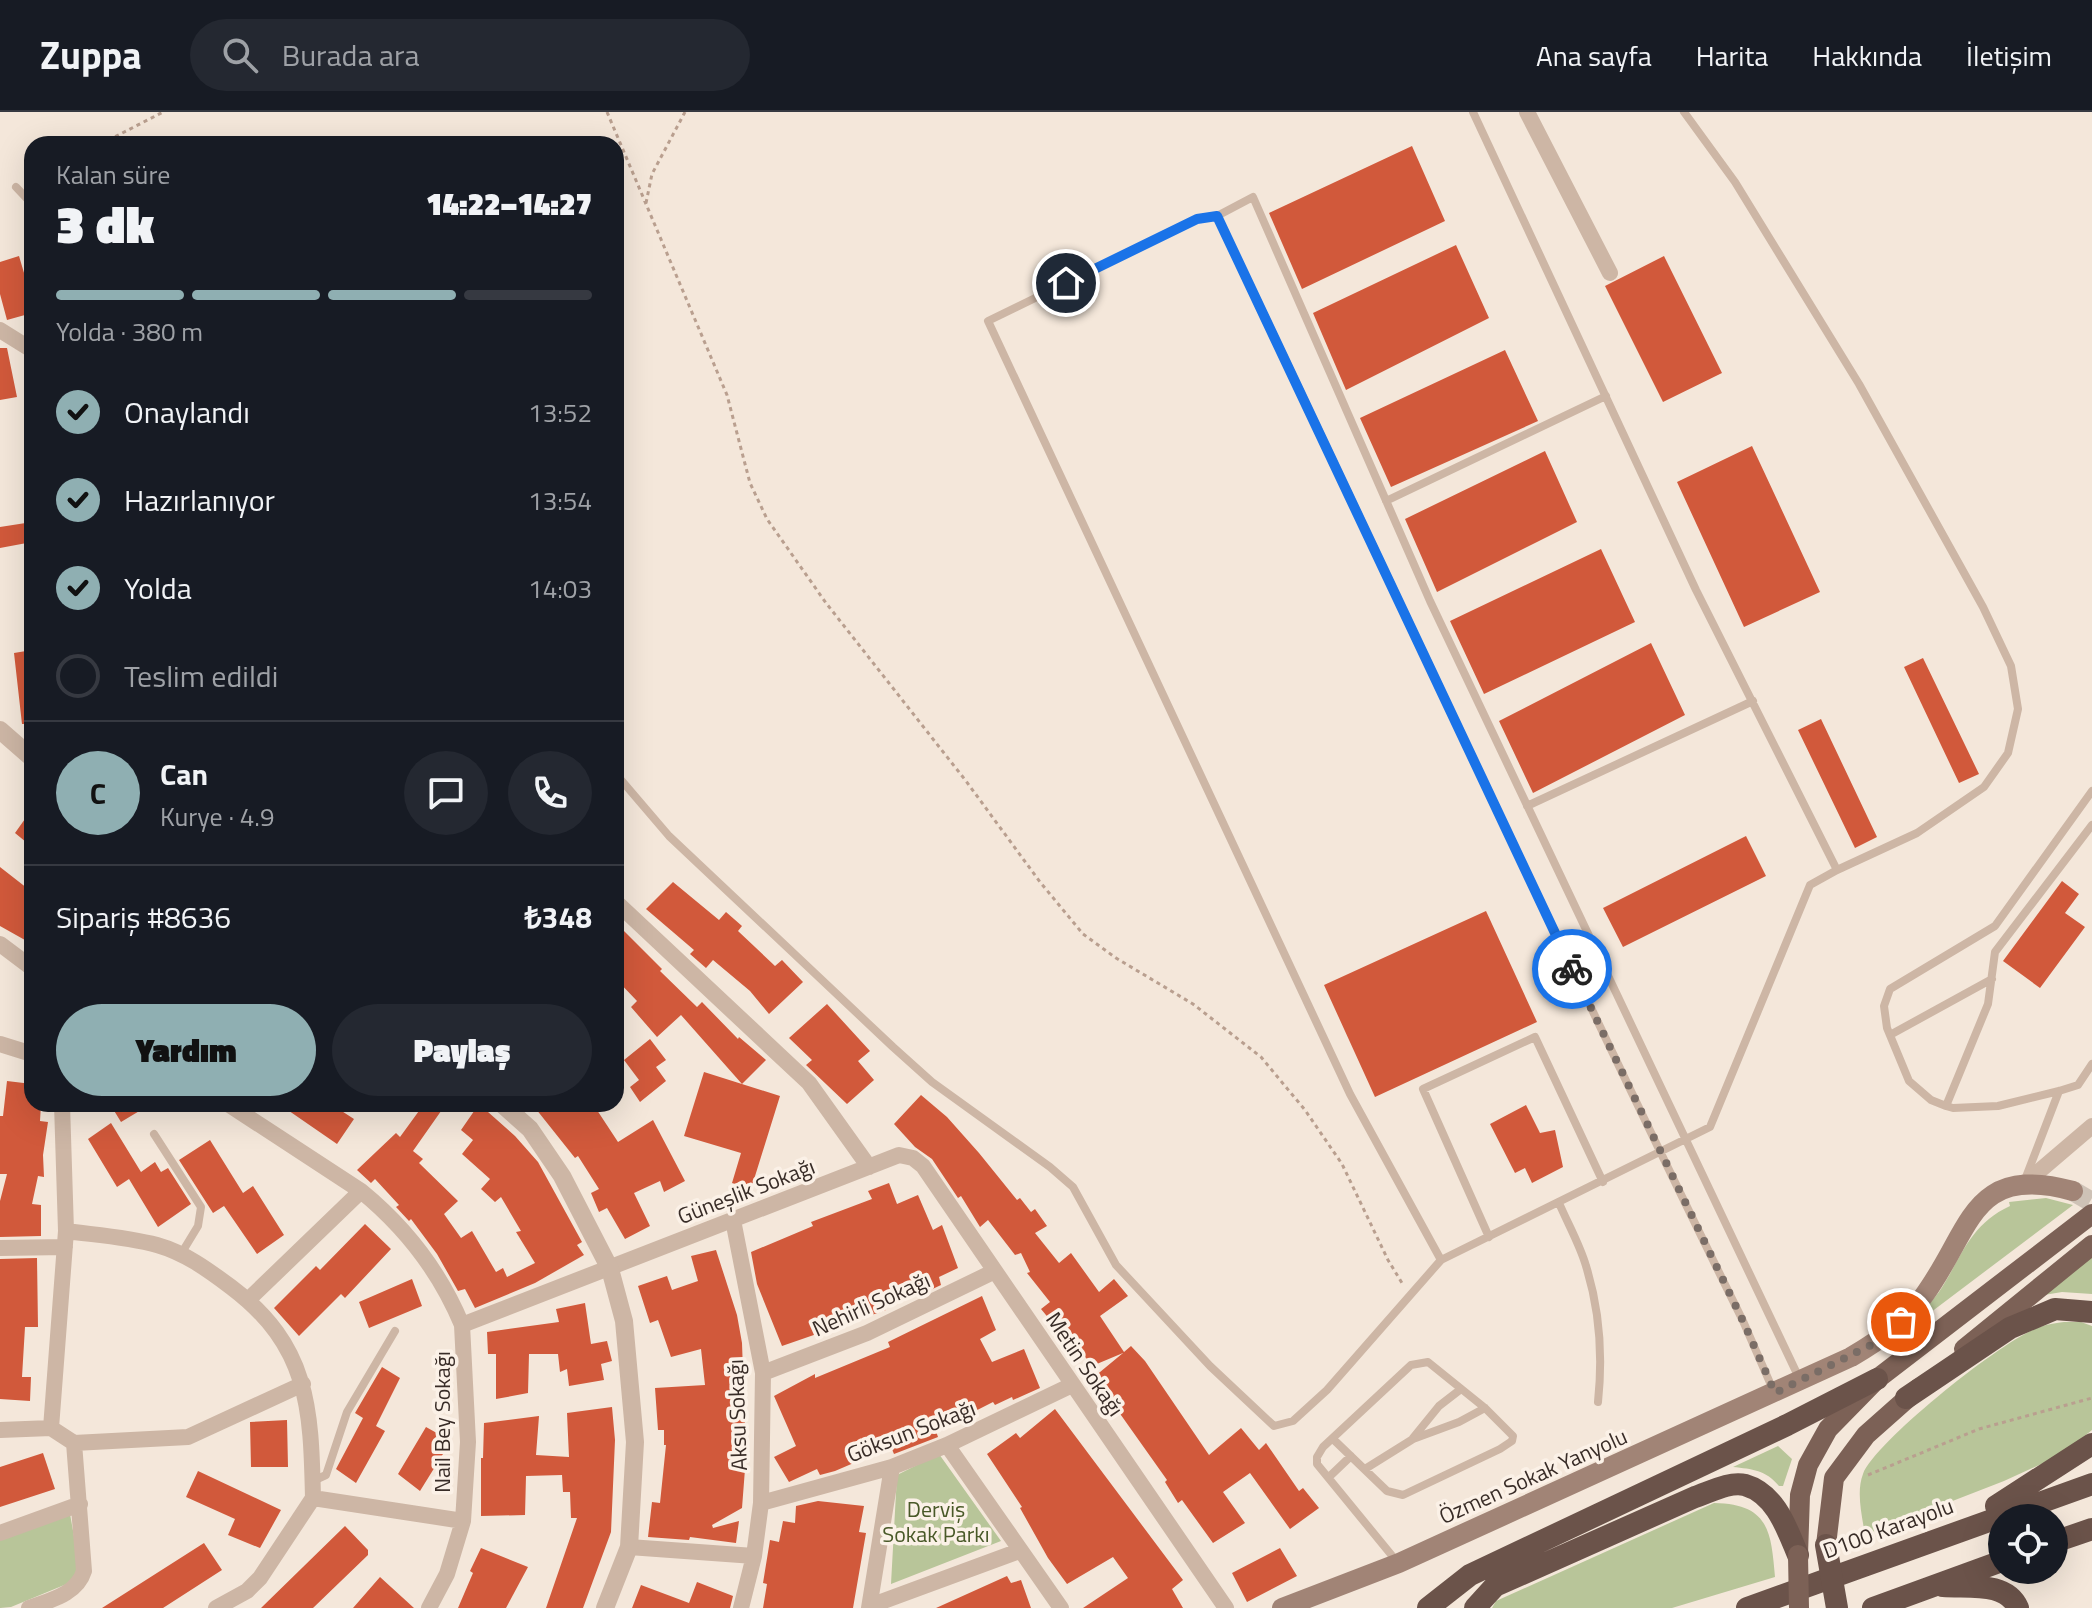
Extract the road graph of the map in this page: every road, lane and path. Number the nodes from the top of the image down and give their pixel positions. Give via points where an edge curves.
1 (163, 112) edge
2 (607, 112) edge
3 (685, 112) edge
4 (1473, 112) edge
5 (1527, 112) edge
6 (1684, 112) edge
7 (116, 136) edge
8 (617, 136) edge
9 (624, 152) edge
10 (16, 187) dead end
11 (24, 196) edge
12 (646, 203) junction
13 (1217, 216) junction
14 (1610, 273) dead end
15 (0, 330) edge
16 (24, 345) edge
17 (1606, 396) junction
18 (1386, 501) junction
19 (1753, 701) junction
20 (0, 730) edge
21 (24, 751) edge
22 (624, 783) edge
23 (2092, 791) edge
24 (1527, 806) junction
25 (2092, 825) edge
26 (1837, 870) junction
27 (624, 912) edge
28 (1995, 926) junction
29 (0, 944) edge
30 (1995, 952) junction
31 (24, 962) edge
32 (1992, 979) junction
33 (1890, 1035) junction
34 (0, 1044) edge
35 (24, 1052) edge
36 (2092, 1064) edge
37 (2059, 1091) junction
38 (1946, 1106) junction
39 (62, 1112) edge
40 (240, 1112) edge
41 (511, 1112) edge
42 (2092, 1126) edge
43 (154, 1134) dead end
44 (1687, 1139) junction
45 (1660, 1153) junction
46 (899, 1155) joint
47 (869, 1167) junction
48 (1603, 1182) junction
49 (2024, 1184) junction
50 (361, 1191) junction
51 (2073, 1191) tunnel mouth
52 (1559, 1203) junction
53 (2090, 1213) edge
54 (733, 1220) junction
55 (1489, 1237) junction
56 (66, 1239) junction
57 (2092, 1245) edge
58 (0, 1248) edge
59 (181, 1255) junction
60 (1441, 1260) junction
61 (610, 1269) junction
62 (995, 1271) junction
63 (1410, 1297) junction
64 (248, 1300) junction
65 (2092, 1312) edge
66 (462, 1325) junction
67 (395, 1331) dead end
68 (763, 1373) junction
69 (1877, 1379) junction
70 (1800, 1381) junction
71 (303, 1384) junction
72 (1072, 1385) junction
73 (1461, 1389) junction
74 (1775, 1393) junction
75 (1906, 1398) junction
76 (2092, 1398) edge
77 (1598, 1402) dead end
78 (1485, 1408) junction
79 (51, 1428) junction
80 (0, 1430) edge
81 (1333, 1439) junction
82 (1413, 1439) junction
83 (74, 1443) junction
84 (2092, 1444) edge
85 (947, 1445) junction
86 (1351, 1456) junction
87 (892, 1467) junction
88 (1365, 1469) junction
89 (1868, 1475) dead end
90 (1329, 1477) junction
91 (2092, 1484) edge
92 (313, 1490) junction
93 (761, 1503) junction
94 (80, 1504) junction
95 (463, 1521) junction
96 (2092, 1529) edge
97 (0, 1533) edge
98 (1951, 1533) junction
99 (2068, 1537) edge
100 (1826, 1545) junction
101 (629, 1547) junction
102 (1019, 1551) junction
103 (1798, 1555) junction
104 (754, 1556) junction
105 (1399, 1563) junction
106 (1988, 1566) edge
107 (1934, 1586) junction
108 (870, 1607) edge
109 (29, 1608) edge
110 (216, 1608) edge
111 (429, 1608) edge
112 (605, 1608) edge
113 (741, 1608) edge
114 (1061, 1608) edge
115 (1226, 1608) edge
116 (1282, 1608) edge
117 (1428, 1608) edge
118 (1475, 1608) edge
119 (1747, 1608) edge
120 (1799, 1608) edge
121 (1829, 1608) edge
122 (1837, 1608) edge
123 (1873, 1608) edge
124 (2018, 1608) edge

1 - 7 path
2 - 8 path
3 - 12 path via 652,174
4 - 17 lane
5 - 14 street
6 - 26 lane via 1735,182 1859,384 2011,666 2018,709 2015,724 2008,753 1984,787 1917,833
9 - 12 path
10 - 11 lane
12 - 63 path via 727,395 750,483 767,519 1083,934 1193,1004 1261,1057 1305,1110 1342,1164
13 - 18 lane via 1253,197
13 - 45 lane
13 - 60 lane via 1197,219 988,321 1350,1094
15 - 16 street
17 - 18 lane
17 - 19 lane
18 - 24 lane
19 - 24 lane
19 - 26 lane
20 - 21 street
22 - 63 lane via 669,836 922,1073 1073,1187 1116,1265 1274,1426 1293,1421 1327,1390
23 - 28 lane
24 - 44 lane
25 - 30 lane
26 - 44 lane via 1810,885 1710,1127
27 - 47 street via 809,1083
28 - 30 lane
28 - 33 lane via 1890,989 1884,1006
29 - 31 street
30 - 32 lane
32 - 33 lane
32 - 38 lane via 1988,1004
33 - 38 lane via 1909,1081
34 - 35 street
36 - 37 lane via 2078,1085
37 - 38 lane via 1998,1106
37 - 49 lane
39 - 56 street
40 - 50 street, Nail Bey Sokağı
41 - 61 street via 530,1129 562,1176
42 - 49 street
43 - 59 lane via 201,1207 198,1226
44 - 45 lane
44 - 70 lane
45 - 48 lane
45 - 74 lane
46 - 47 street, Güneşlik Sokağı
46 - 62 street, Metin Sokağı via 923,1166
47 - 54 street, Güneşlik Sokağı
48 - 52 lane
48 - 55 lane via 1535,1037 1423,1089
49 - 51 main road
49 - 70 main road, Özmen Sokak Yanyolu via 2007,1186 1974,1212 1926,1293 1886,1335
50 - 64 street
50 - 66 street, Nail Bey Sokağı via 405,1233 434,1271
52 - 55 lane
52 - 77 lane via 1586,1265 1600,1331
53 - 69 main road
54 - 61 street, Güneşlik Sokağı
54 - 68 street, Aksu Sokağı
55 - 60 lane
56 - 58 street
56 - 59 street via 156,1245
56 - 79 street
57 - 75 main road
59 - 64 street
60 - 63 lane
61 - 66 street, Nail Bey Sokağı
61 - 101 street via 631,1377 635,1442
62 - 68 street, Nehirli Sokağı via 867,1333
62 - 72 street, Metin Sokağı
64 - 71 street via 274,1327
65 - 75 highway via 2055,1309 2010,1328
66 - 95 street, Nail Bey Sokağı via 468,1442
67 - 92 lane via 347,1412 326,1475
68 - 93 street, Aksu Sokağı
69 - 103 main road via 1828,1429 1808,1465 1800,1495
69 - 117 highway via 1470,1575
70 - 74 main road, Özmen Sokak Yanyolu
71 - 83 street via 188,1437
71 - 92 street via 311,1425
72 - 85 street, Göksun Sokağı
72 - 115 street, Metin Sokağı
73 - 78 lane
73 - 81 lane via 1420,1361
73 - 82 lane via 1439,1406
74 - 105 main road, Özmen Sokak Yanyolu
75 - 100 main road via 1866,1435 1834,1478
76 - 89 path via 1979,1429
78 - 82 lane
78 - 88 lane via 1513,1436 1500,1449 1403,1495 1387,1491
79 - 80 street
79 - 83 street
81 - 86 lane
81 - 90 lane via 1317,1457
82 - 88 lane
83 - 94 street
84 - 98 highway
85 - 87 street, Göksun Sokağı
85 - 102 street
86 - 88 lane
86 - 90 lane
87 - 93 street, Göksun Sokağı
87 - 108 street
90 - 105 lane
91 - 98 highway, D100 Karayolu
92 - 95 street
92 - 110 street via 260,1578
93 - 104 street, Aksu Sokağı
94 - 97 street
94 - 109 street via 80,1582
95 - 111 street, Nail Bey Sokağı via 447,1574
96 - 99 highway
98 - 119 highway, D100 Karayolu
100 - 121 main road, bridge
100 - 122 highway, bridge
101 - 104 street
101 - 112 street
102 - 108 street
102 - 114 street
103 - 118 highway via 1781,1514 1763,1496 1744,1485 1724,1487 1495,1586
103 - 120 main road, bridge
104 - 113 street, Aksu Sokağı
105 - 116 main road, Özmen Sokak Yanyolu
106 - 107 highway
107 - 123 highway
107 - 124 highway via 1999,1589 2014,1598

